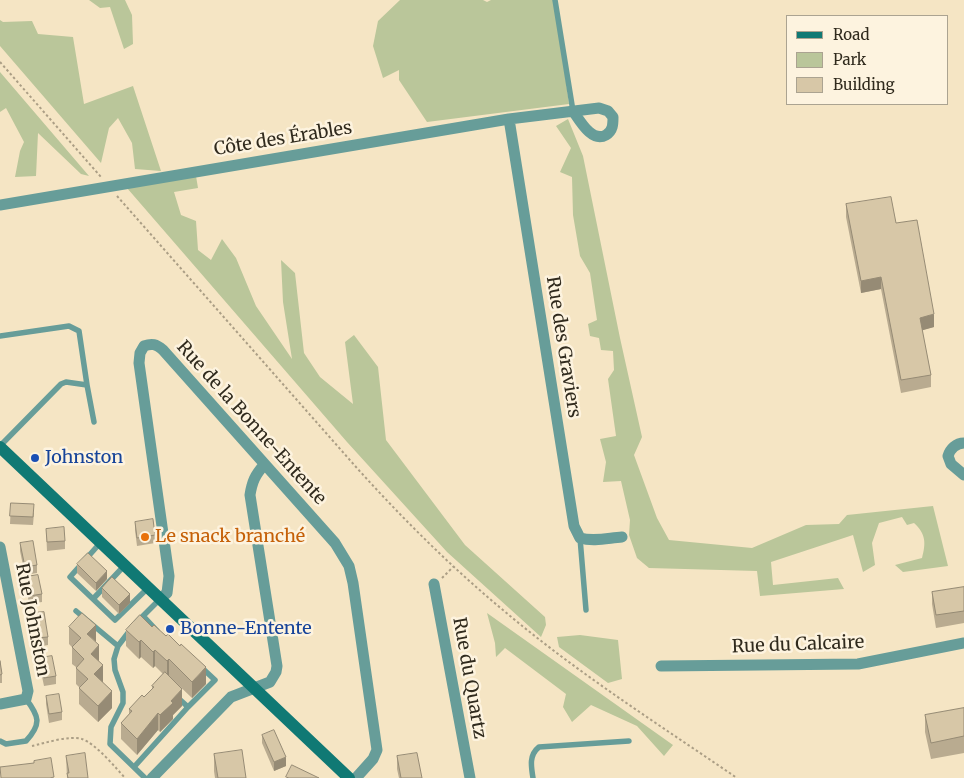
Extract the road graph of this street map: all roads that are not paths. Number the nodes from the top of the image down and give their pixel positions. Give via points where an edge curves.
1 (555, 0) edge
2 (573, 111) joint
3 (509, 119) junction
4 (0, 205) edge
5 (0, 336) edge
6 (87, 385) junction
7 (94, 422) dead end
8 (964, 443) edge
9 (0, 446) edge
10 (264, 465) junction
11 (964, 474) edge
12 (622, 536) dead end
13 (580, 538) junction
14 (101, 542) junction
15 (0, 548) edge
16 (125, 565) junction
17 (438, 581) road end
18 (149, 587) junction
19 (161, 598) junction
20 (93, 599) junction
21 (586, 610) dead end
22 (76, 611) dead end
23 (144, 616) junction
24 (160, 633) edge
25 (964, 644) edge
26 (118, 646) junction
27 (196, 662) edge
28 (662, 666) dead end
29 (255, 689) junction
30 (174, 694) edge
31 (26, 699) junction
32 (0, 704) edge
33 (188, 707) junction
34 (0, 741) edge
35 (629, 741) dead end
36 (134, 767) junction
37 (347, 777) edge
38 (145, 778) edge
39 (152, 778) edge
40 (470, 778) edge
41 (533, 778) edge

1 - 2 lane
2 - 3 street, Côte des Érables
3 - 4 street, Côte des Érables
3 - 13 street, Rue des Graviers via 574,526
5 - 6 lane via 69,326 76,328
6 - 7 lane
6 - 9 lane via 61,384
8 - 11 street via 959,443 948,456 951,464
9 - 14 main road
10 - 19 street, Rue de la Bonne-Entente via 163,350 157,345 144,346 139,363 169,576 167,593
10 - 29 street via 255,475 250,495 278,666 270,682
10 - 37 street, Rue de la Bonne-Entente via 336,544 349,566 377,750 374,759
12 - 13 street via 594,540
13 - 21 lane
14 - 16 main road
14 - 20 lane via 70,577
15 - 31 street, Rue Johnston via 28,691
16 - 18 main road
16 - 20 lane
17 - 40 street, Rue du Quartz
18 - 19 main road
18 - 20 lane via 115,620
19 - 23 lane
19 - 29 main road
22 - 26 lane
23 - 24 lane
23 - 26 lane
25 - 28 street, Rue du Calcaire via 858,664
26 - 36 lane via 114,670 123,692 123,703 111,727 110,744
27 - 33 lane via 215,680
29 - 37 main road
29 - 39 street via 231,697
30 - 33 lane
31 - 32 street
31 - 34 lane via 37,717 37,726 26,741 6,744
33 - 36 lane
35 - 41 lane via 539,746 531,760
36 - 38 lane

